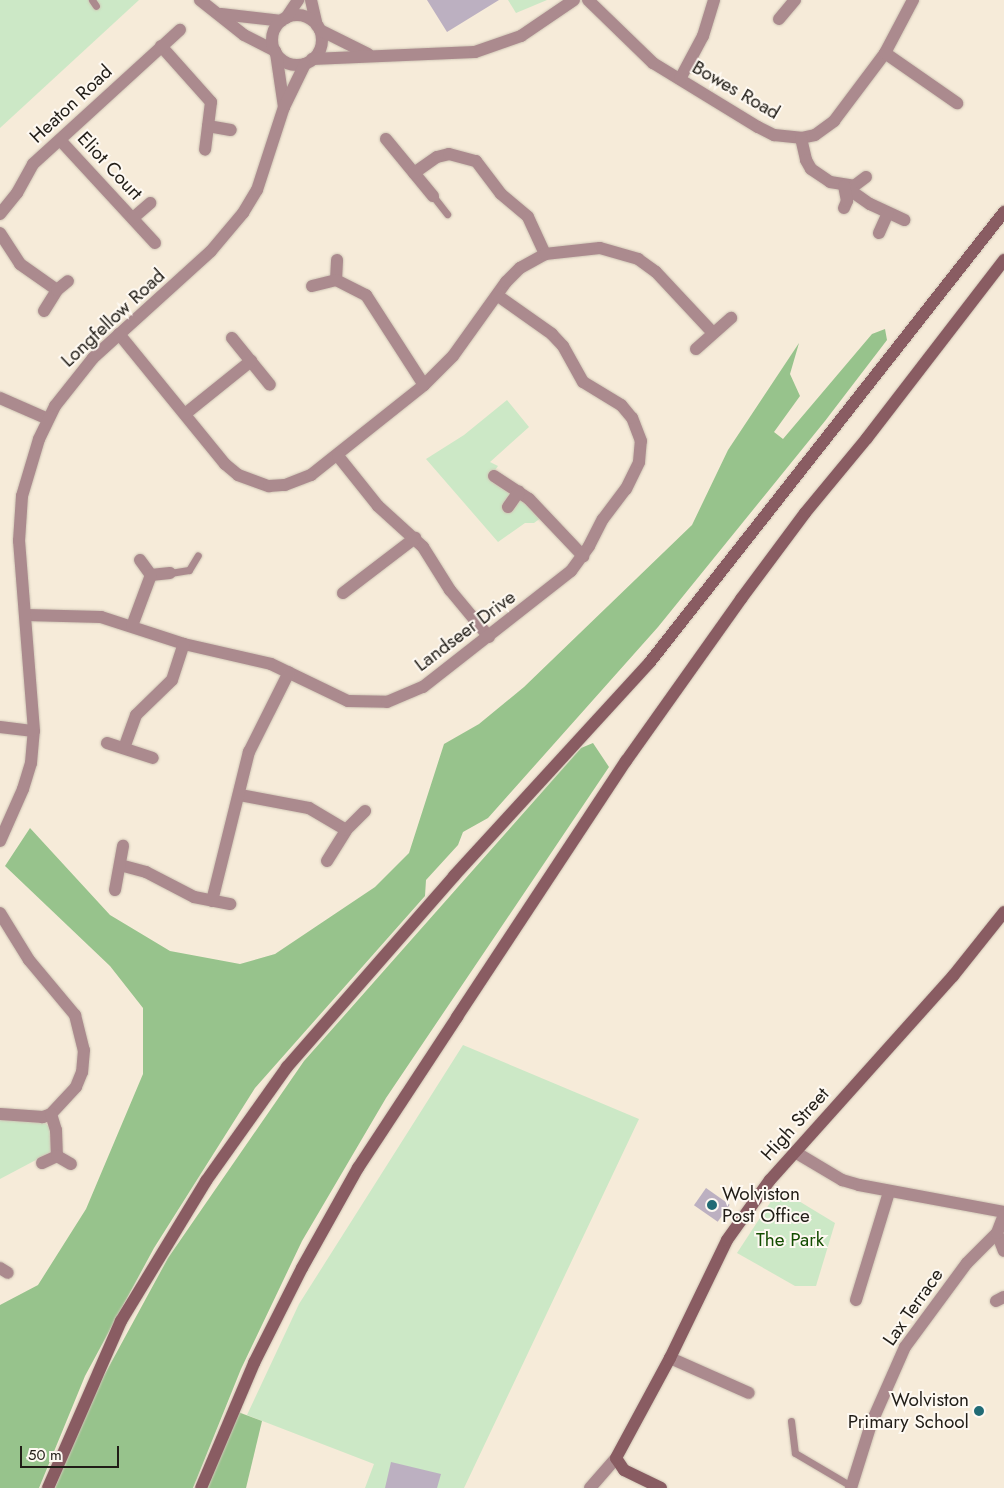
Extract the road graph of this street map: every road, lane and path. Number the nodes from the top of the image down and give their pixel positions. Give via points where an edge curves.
1 (200, 0) edge
2 (298, 0) edge
3 (311, 0) edge
4 (574, 0) edge
5 (588, 0) edge
6 (714, 0) edge
7 (913, 0) edge
8 (791, 1) edge
9 (221, 14) junction
10 (284, 19) junction
11 (779, 19) dead end
12 (318, 28) junction
13 (180, 30) dead end
14 (161, 46) junction
15 (275, 52) junction
16 (885, 53) junction
17 (368, 54) junction
18 (308, 62) junction
19 (680, 79) junction
20 (958, 103) dead end
21 (284, 107) junction
22 (208, 126) junction
23 (231, 130) dead end
24 (801, 138) junction
25 (386, 139) dead end
26 (60, 140) junction
27 (204, 150) dead end
28 (414, 173) junction
29 (866, 177) dead end
30 (844, 186) junction
31 (433, 196) joint
32 (150, 203) dead end
33 (844, 208) dead end
34 (1004, 212) edge
35 (888, 213) junction
36 (0, 214) edge
37 (447, 214) dead end
38 (133, 218) junction
39 (904, 220) dead end
40 (0, 233) edge
41 (879, 233) dead end
42 (155, 243) dead end
43 (545, 254) junction
44 (337, 260) dead end
45 (1004, 260) edge
46 (336, 280) junction
47 (68, 281) dead end
48 (312, 286) dead end
49 (57, 290) junction
50 (497, 295) junction
51 (44, 311) dead end
52 (731, 318) dead end
53 (713, 333) junction
54 (119, 334) junction
55 (232, 338) dead end
56 (696, 349) dead end
57 (251, 361) junction
58 (270, 385) dead end
59 (424, 385) junction
60 (0, 398) edge
61 (185, 414) junction
62 (48, 419) junction
63 (338, 456) junction
64 (494, 476) dead end
65 (519, 491) junction
66 (508, 507) dead end
67 (415, 538) junction
68 (198, 556) dead end
69 (583, 556) junction
70 (140, 560) dead end
71 (170, 573) joint
72 (151, 575) junction
73 (343, 594) dead end
74 (26, 615) junction
75 (132, 626) junction
76 (489, 637) junction
77 (184, 644) junction
78 (289, 672) junction
79 (0, 727) edge
80 (34, 731) junction
81 (107, 743) dead end
82 (124, 748) junction
83 (153, 758) dead end
84 (240, 795) junction
85 (365, 811) dead end
86 (346, 830) junction
87 (0, 841) edge
88 (123, 846) dead end
89 (327, 862) dead end
90 (120, 865) junction
91 (115, 890) dead end
92 (212, 901) junction
93 (230, 904) dead end
94 (1004, 912) edge
95 (0, 913) edge
96 (0, 1114) edge
97 (51, 1114) junction
98 (795, 1152) junction
99 (57, 1156) junction
100 (42, 1163) dead end
101 (71, 1164) dead end
102 (889, 1192) junction
103 (1004, 1214) edge
104 (997, 1233) junction
105 (1004, 1251) edge
106 (856, 1300) dead end
107 (670, 1358) junction
108 (749, 1393) dead end
109 (791, 1421) dead end
110 (616, 1458) junction
111 (851, 1487) edge
112 (48, 1488) edge
113 (201, 1488) edge
114 (590, 1488) edge
115 (661, 1488) edge

1 - 9 street
2 - 10 street
3 - 12 street
4 - 17 street via 521,36 475,52 410,57
5 - 19 street, Bowes Road via 643,56
6 - 19 street via 703,36
7 - 16 street, Bowes Road
8 - 11 street
9 - 10 street
9 - 15 street via 254,41
10 - 12 street via 303,16
10 - 15 street via 272,35
12 - 17 street
12 - 18 street via 321,46
13 - 14 street, Heaton Road
14 - 22 street via 208,97 211,106
14 - 26 street, Heaton Road
15 - 18 street via 288,64
15 - 21 street
16 - 20 street
16 - 24 street, Bowes Road via 834,121 815,135
17 - 18 street
18 - 21 street, Longfellow Road
19 - 24 street, Bowes Road via 774,135
21 - 54 street, Longfellow Road via 257,190 243,213 211,251
22 - 23 street
22 - 27 street
24 - 30 street via 811,169 830,182
25 - 28 street
26 - 36 street, Heaton Road via 33,164 17,193
26 - 38 street, Eliot Court
28 - 31 street
28 - 43 street via 437,157 448,154 476,161 501,194 528,217
29 - 30 street via 860,184
30 - 33 street via 847,201
30 - 35 street
31 - 37 lane
32 - 38 street, Eliot Court
34 - 112 street via 650,662 454,876 287,1067 206,1181 121,1321
35 - 39 street
35 - 41 street
38 - 42 street, Eliot Court
40 - 49 street via 20,264
43 - 50 street via 520,268
43 - 53 street via 600,248 638,260 656,272
44 - 46 street
45 - 113 street via 741,599 626,761 358,1168 254,1363
46 - 48 street
46 - 59 street via 356,289 373,303 394,342
47 - 49 street
49 - 51 street
50 - 59 street via 453,356
50 - 69 street, Landseer Drive via 552,334 563,346 583,382 621,405 638,429 642,450 634,476 603,519
52 - 53 street
53 - 56 street
54 - 61 street
54 - 62 street, Longfellow Road via 67,388
55 - 57 street
57 - 58 street
57 - 61 street
59 - 63 street
60 - 62 street
61 - 63 street via 225,464 254,482 269,486 299,482
62 - 74 street, Longfellow Road via 31,460 22,496 19,541
63 - 67 street via 378,506
64 - 65 street
65 - 66 street
65 - 69 street
67 - 73 street
67 - 76 street via 450,590
68 - 71 lane via 189,570
69 - 76 street, Landseer Drive via 559,583
70 - 72 street
71 - 72 street
72 - 75 street
74 - 75 street, Landseer Drive via 88,615
74 - 80 street, Longfellow Road
75 - 77 street, Landseer Drive
76 - 78 street, Landseer Drive via 423,687 387,702 348,701
77 - 78 street, Landseer Drive via 252,658
77 - 82 street via 172,680 136,715
78 - 84 street via 251,746
79 - 80 street
80 - 87 street, Longfellow Road via 31,763 23,789
81 - 82 street
82 - 83 street
84 - 86 street via 310,808
84 - 92 street
85 - 86 street
86 - 89 street
88 - 90 street
90 - 91 street
90 - 92 street via 146,872 189,895
92 - 93 street
94 - 98 street, High Street via 947,983
95 - 97 street via 29,960 67,1004 80,1027 84,1050 82,1072 65,1102
96 - 97 street via 25,1117
97 - 99 street via 56,1130
98 - 102 street via 842,1180
98 - 107 street, High Street via 770,1180 727,1240
99 - 100 street
99 - 101 street
102 - 103 street
102 - 106 street
103 - 104 street, Lax Terrace
104 - 105 street
104 - 111 street, Lax Terrace via 967,1263 905,1347 871,1424
107 - 108 street
107 - 110 street, High Street
109 - 111 lane via 795,1453
110 - 114 street, High Street
110 - 115 street via 624,1470

